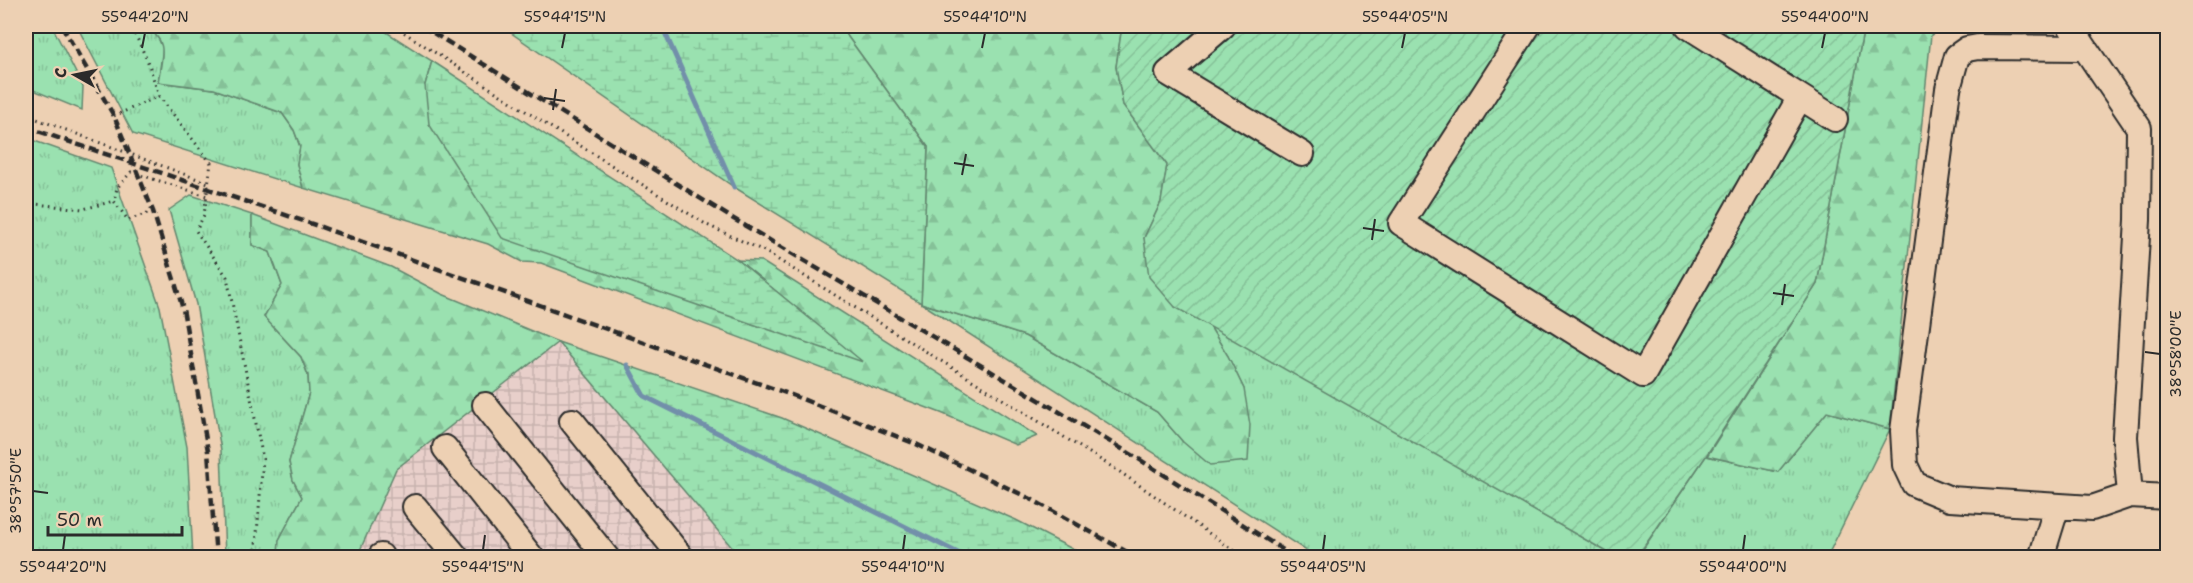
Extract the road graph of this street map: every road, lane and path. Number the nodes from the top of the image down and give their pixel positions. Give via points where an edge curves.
1 (126, 26) edge
2 (394, 26) edge
3 (1222, 26) edge
4 (1528, 26) edge
5 (1688, 26) edge
6 (2070, 26) edge
7 (2084, 48) junction
8 (159, 96) junction
9 (1800, 97) junction
10 (26, 115) edge
11 (114, 116) dead end
12 (1835, 119) dead end
13 (1302, 154) dead end
14 (208, 183) junction
15 (207, 196) junction
16 (114, 201) junction
17 (26, 203) edge
18 (153, 211) dead end
19 (485, 405) dead end
20 (572, 421) dead end
21 (445, 448) dead end
22 (2130, 495) junction
23 (2168, 497) edge
24 (2057, 506) junction
25 (415, 507) dead end
26 (255, 558) edge
27 (457, 558) edge
28 (532, 558) edge
29 (607, 558) edge
30 (682, 558) edge
31 (1245, 558) edge
32 (2041, 558) edge

1 - 8 path via 136,36
2 - 31 path via 707,225 764,251 1117,470
3 - 13 lane via 1168,73
4 - 9 lane via 1401,223 1642,375
5 - 9 lane
6 - 7 lane
7 - 22 lane via 2139,128 2138,220 2125,437
7 - 24 lane via 1978,47 1957,56 1948,89 1903,431 1905,465 1914,484 1950,499
8 - 11 path
8 - 14 path via 211,163
9 - 12 lane
10 - 14 path
14 - 15 path
15 - 16 path via 131,172 117,189
15 - 26 path via 196,231 227,277 263,459
16 - 17 path via 83,209
16 - 18 path via 129,220
19 - 29 lane
20 - 30 lane
21 - 28 lane
22 - 23 lane
22 - 24 lane via 2092,508
24 - 32 lane
25 - 27 lane

